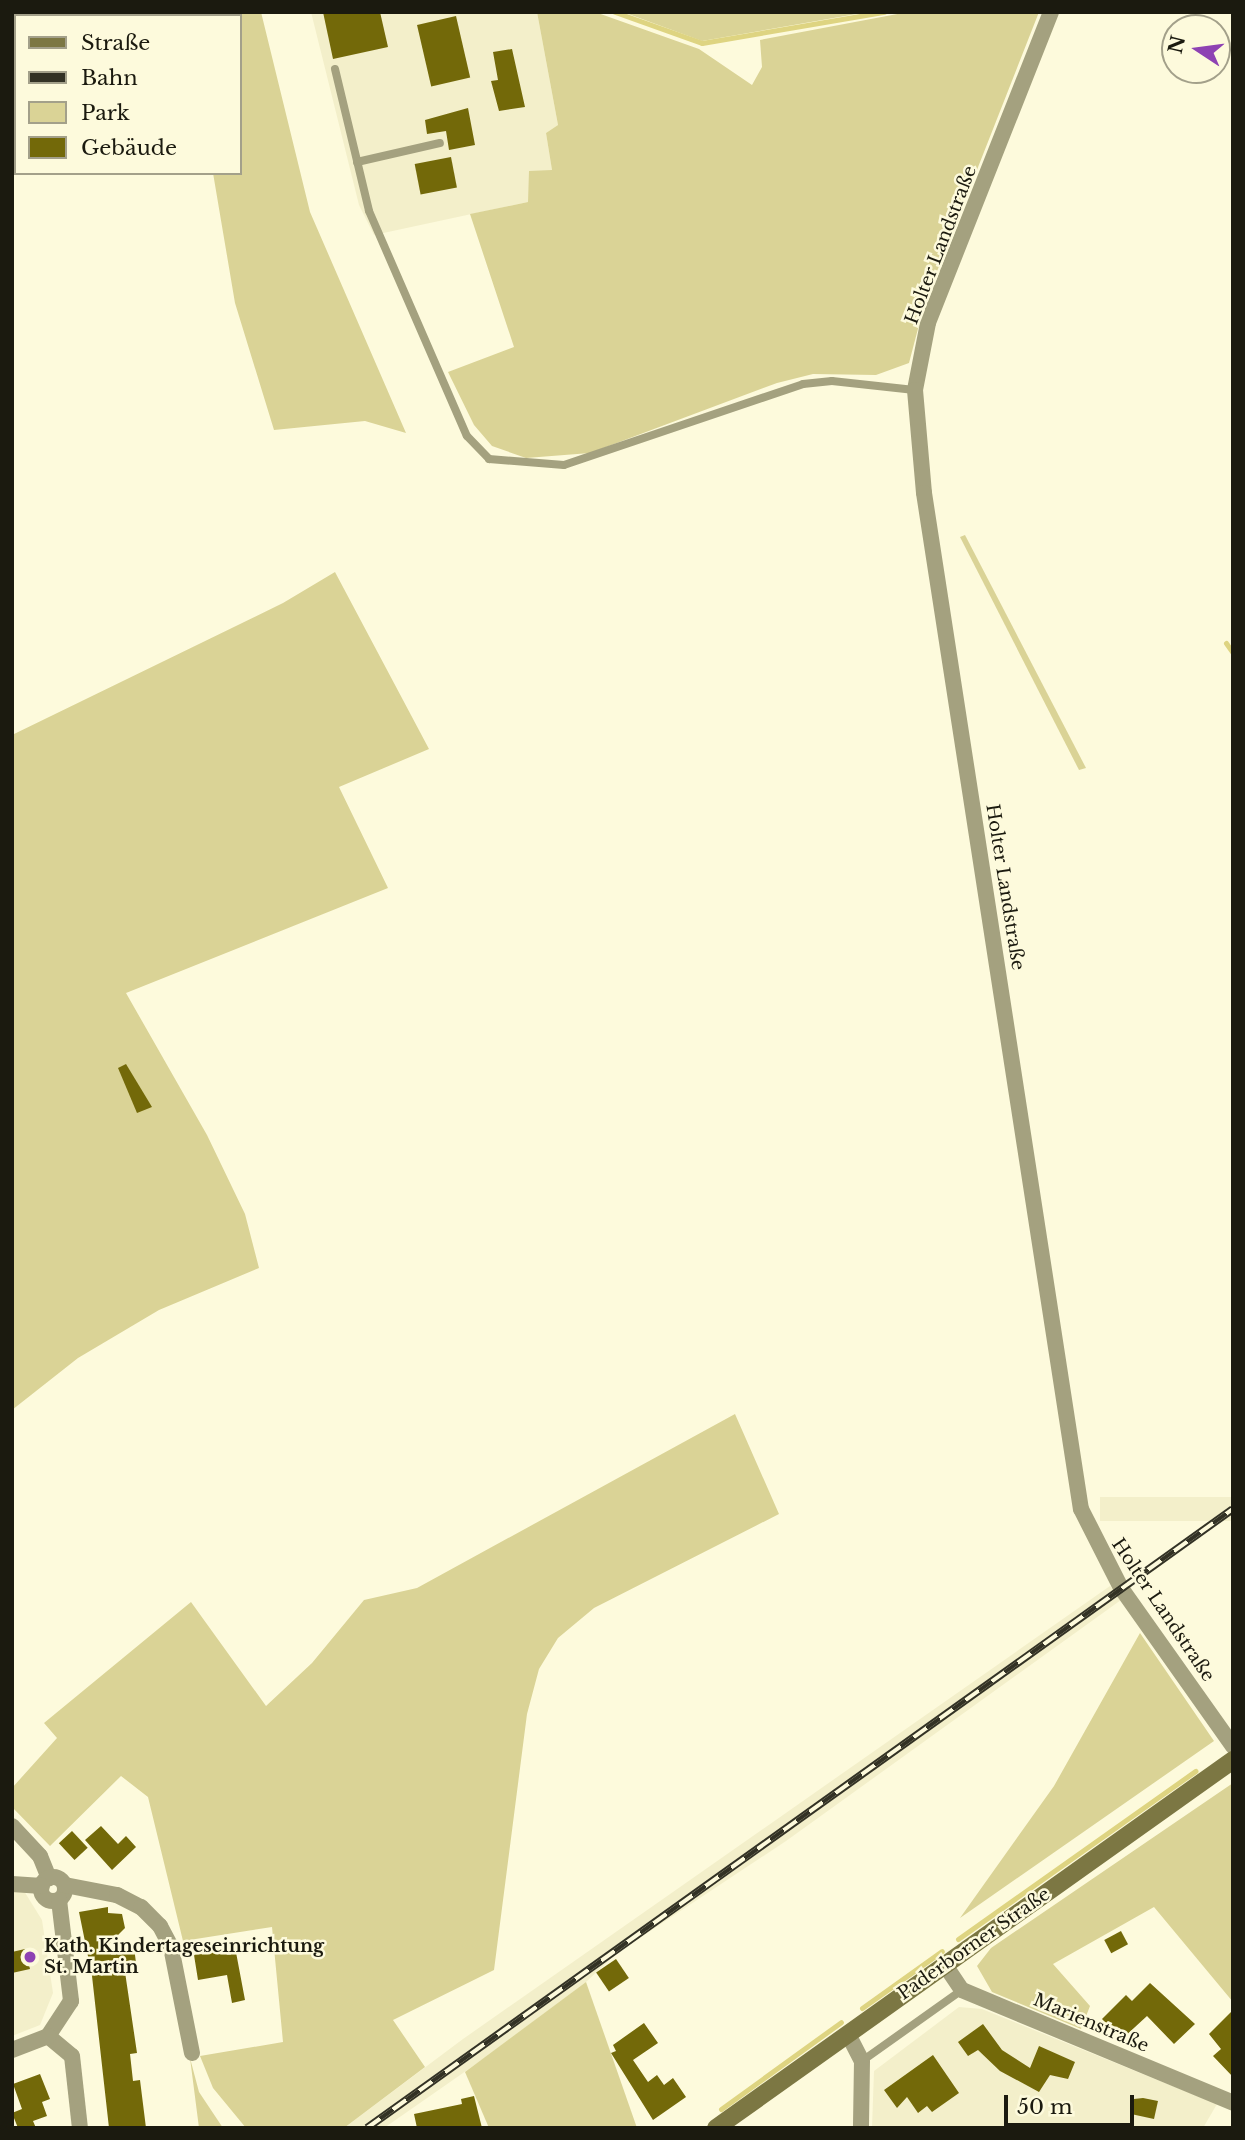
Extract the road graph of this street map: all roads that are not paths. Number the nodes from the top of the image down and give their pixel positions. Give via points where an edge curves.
1 (1051, 12) edge
2 (335, 69) dead end
3 (440, 143) dead end
4 (358, 162) junction
5 (915, 390) junction
6 (1233, 1746) edge
7 (1233, 1760) edge
8 (12, 1826) edge
9 (46, 1882) junction
10 (12, 1884) edge
11 (62, 1893) junction
12 (945, 1965) junction
13 (962, 1990) junction
14 (848, 2034) junction
15 (48, 2036) junction
16 (12, 2050) edge
17 (192, 2053) dead end
18 (862, 2061) junction
19 (1233, 2103) edge
20 (80, 2128) edge
21 (716, 2128) edge
22 (861, 2128) edge

1 - 5 street, Holter Landstraße via 928,323
2 - 4 lane
3 - 4 lane
4 - 5 lane via 369,211 467,436 489,459 564,465 803,384 832,382
5 - 6 street, Holter Landstraße via 924,494 1081,1509 1121,1588
7 - 12 main road, Paderborner Straße
8 - 9 street via 40,1856
9 - 10 street
9 - 11 street
9 - 11 street via 44,1898
11 - 15 street via 71,2001
11 - 17 street via 117,1895 141,1907 160,1926 171,1947
12 - 13 street
12 - 14 main road, Paderborner Straße
13 - 18 lane
13 - 19 street, Marienstraße
14 - 18 street
14 - 21 main road, Paderborner Straße
15 - 16 street
15 - 20 street via 72,2056
18 - 22 street

